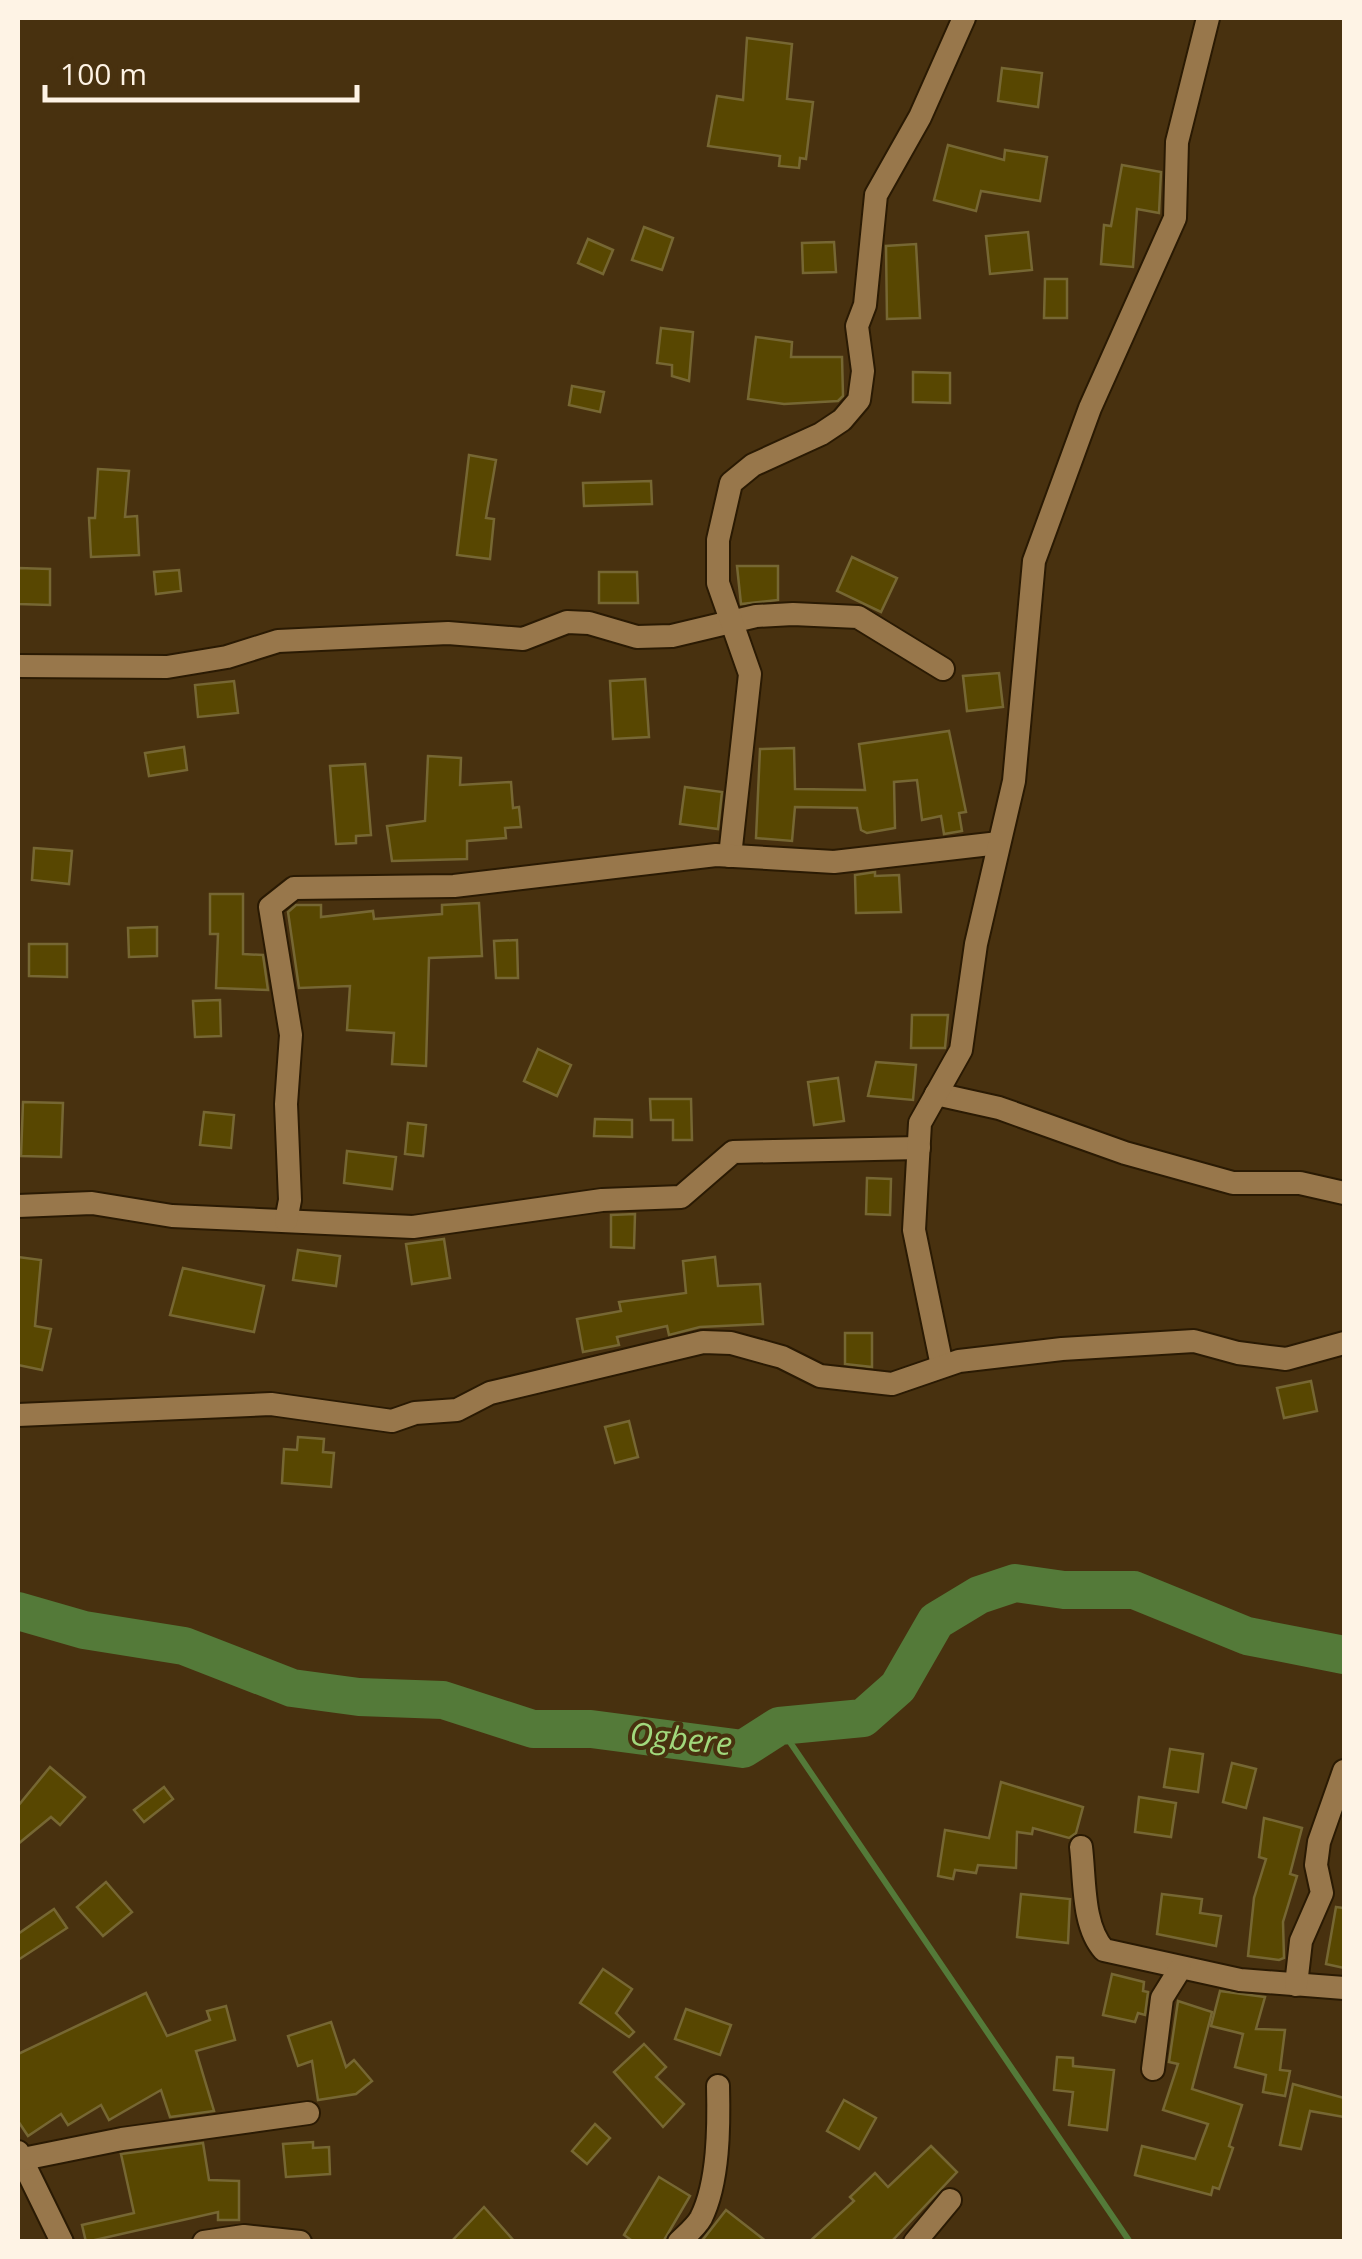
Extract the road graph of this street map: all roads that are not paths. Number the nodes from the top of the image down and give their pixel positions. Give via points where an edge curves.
1 (964, 18) edge
2 (1208, 18) edge
3 (730, 621) junction
4 (18, 666) edge
5 (943, 669) dead end
6 (999, 843) junction
7 (730, 856) junction
8 (936, 1094) junction
9 (918, 1148) junction
10 (1344, 1193) edge
11 (18, 1206) edge
12 (286, 1222) junction
13 (1344, 1343) edge
14 (942, 1366) junction
15 (18, 1415) edge
16 (1344, 1770) edge
17 (1081, 1848) dead end
18 (1180, 1969) junction
19 (1296, 1985) junction
20 (1344, 1988) edge
21 (1153, 2069) dead end
22 (718, 2086) dead end
23 (308, 2113) dead end
24 (20, 2156) edge
25 (950, 2200) dead end
26 (62, 2242) edge
27 (204, 2242) edge
28 (300, 2242) edge
29 (679, 2242) edge
30 (914, 2242) edge

1 - 3 street via 876,195 865,305 856,326 860,400 822,434 752,465 731,482 718,540
2 - 6 street via 1177,142 1175,218 1090,408 1034,561 1014,781
3 - 4 street via 672,636 636,637 590,622 566,622 523,639 448,633 278,640 167,667
3 - 5 street via 793,614 858,617
3 - 7 street via 750,674
6 - 7 street via 834,862
6 - 8 street via 961,1050
7 - 12 street via 454,886 294,888 280,897 270,907 290,1035
8 - 9 street via 920,1122
8 - 10 street via 1233,1182 1300,1183
9 - 12 street via 733,1152 681,1197 602,1200 413,1227
9 - 14 street via 914,1230
11 - 12 street via 92,1203 172,1216
13 - 14 street via 1286,1359 1194,1341 1062,1348
14 - 15 street via 892,1384 856,1383 731,1343 703,1342 490,1392 457,1410 392,1421 270,1404
16 - 19 street via 1319,1842 1322,1893 1301,1942
17 - 18 street via 1096,1941 1130,1959
18 - 19 street
18 - 21 street via 1162,1998
19 - 20 street
22 - 29 street via 708,2190 700,2220
23 - 24 street
24 - 26 street
25 - 30 street
27 - 28 street via 244,2236

